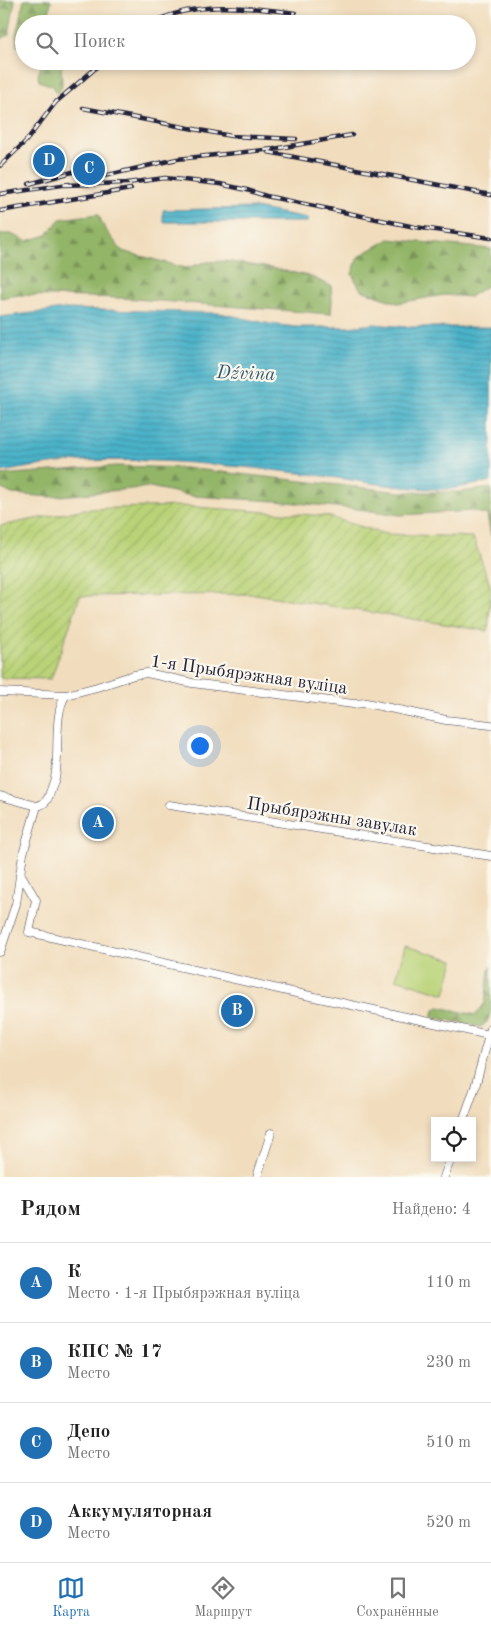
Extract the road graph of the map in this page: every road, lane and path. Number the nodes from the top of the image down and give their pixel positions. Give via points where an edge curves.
1 (0, 692) edge
2 (66, 695) junction
3 (491, 725) edge
4 (0, 796) edge
5 (169, 805) dead end
6 (38, 806) junction
7 (491, 856) edge
8 (20, 873) junction
9 (0, 952) edge
10 (490, 1031) edge
11 (464, 1117) edge
12 (271, 1134) dead end
13 (450, 1162) edge
14 (257, 1177) edge
15 (444, 1177) edge

1 - 2 street, 1-я Прыбярэжная вуліца
2 - 3 street, 1-я Прыбярэжная вуліца via 147,673 192,683 366,703 446,720
2 - 6 street via 59,710 56,773 47,801
4 - 6 street
5 - 7 street, Прыбярэжны завулак
6 - 8 street
8 - 9 street via 16,904
8 - 10 street via 36,900 29,932 278,989
10 - 11 street
12 - 14 street
13 - 15 street

